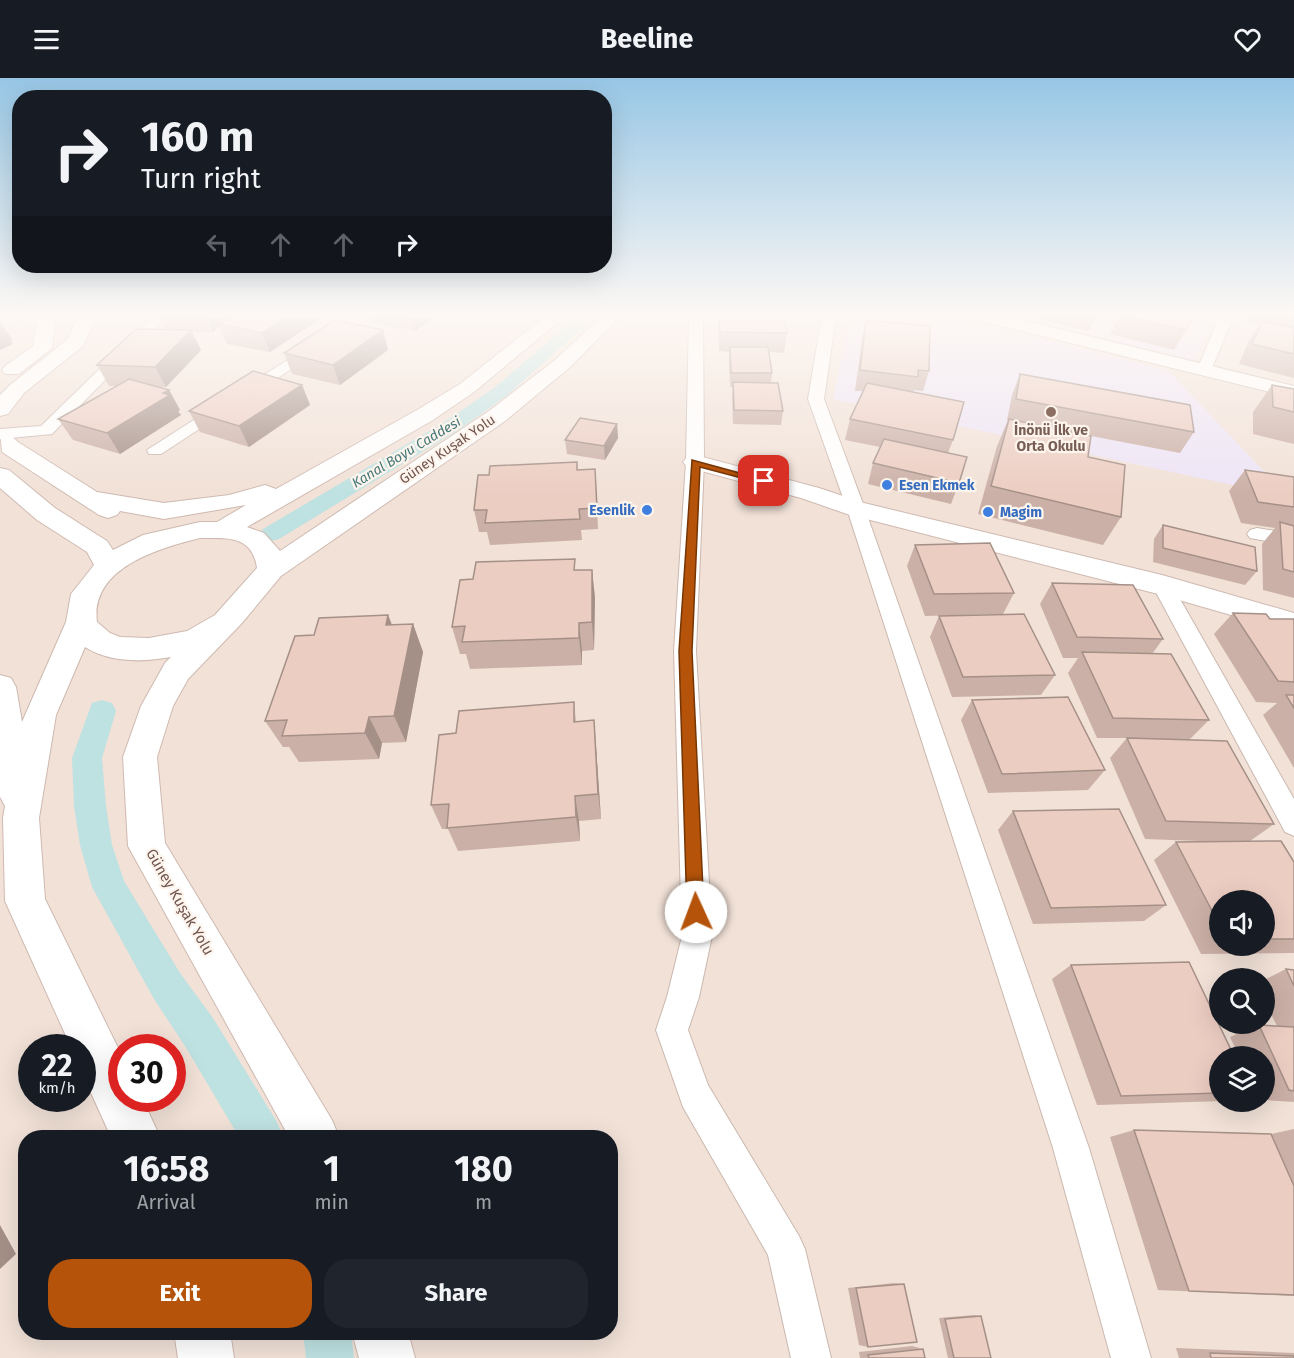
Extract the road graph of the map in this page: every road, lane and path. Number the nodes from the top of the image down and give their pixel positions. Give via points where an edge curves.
1 (35, 375) edge
2 (102, 375) edge
3 (273, 375) edge
4 (484, 375) edge
5 (549, 375) edge
6 (696, 375) edge
7 (820, 375) edge
8 (1223, 375) edge
9 (1294, 392) edge
10 (0, 409) edge
11 (0, 436) edge
12 (155, 450) dead end
13 (695, 462) junction
14 (0, 475) edge
15 (315, 479) junction
16 (90, 498) junction
17 (856, 509) junction
18 (222, 530) junction
19 (177, 534) junction
20 (1257, 534) dead end
21 (1294, 540) edge
22 (108, 566) junction
23 (271, 570) junction
24 (1162, 585) junction
25 (81, 622) junction
26 (1294, 623) edge
27 (219, 629) junction
28 (0, 687) edge
29 (21, 818) junction
30 (1294, 824) edge
31 (133, 1130) edge
32 (311, 1130) edge
33 (203, 1340) edge
34 (382, 1340) edge
35 (206, 1358) edge
36 (387, 1358) edge
37 (812, 1358) edge
38 (1131, 1358) edge

1 - 10 main road
2 - 11 street via 46,431
3 - 12 street
4 - 15 main road
5 - 23 main road, Güney Kuşak Yolu via 497,416
6 - 13 street
7 - 17 street via 816,399
8 - 9 main road
11 - 16 main road via 10,447
13 - 17 main road
13 - 37 street via 685,651 697,936 672,1030 695,1095 786,1249
14 - 22 main road via 46,514 98,547
15 - 16 main road via 231,502 164,511
15 - 18 main road
16 - 19 main road via 118,516
17 - 24 main road
17 - 38 street via 1071,1148
18 - 19 main road
18 - 23 main road via 249,537 267,550
19 - 22 main road via 136,548
20 - 21 street
22 - 25 main road via 85,594
23 - 27 main road, Güney Kuşak Yolu
24 - 26 main road
24 - 30 street
25 - 27 main road via 90,636 133,650 161,648
25 - 29 main road via 40,715
27 - 32 main road, Güney Kuşak Yolu via 176,671 150,726 140,757 147,846
28 - 29 main road
29 - 31 main road via 25,901
33 - 35 main road
34 - 36 main road

